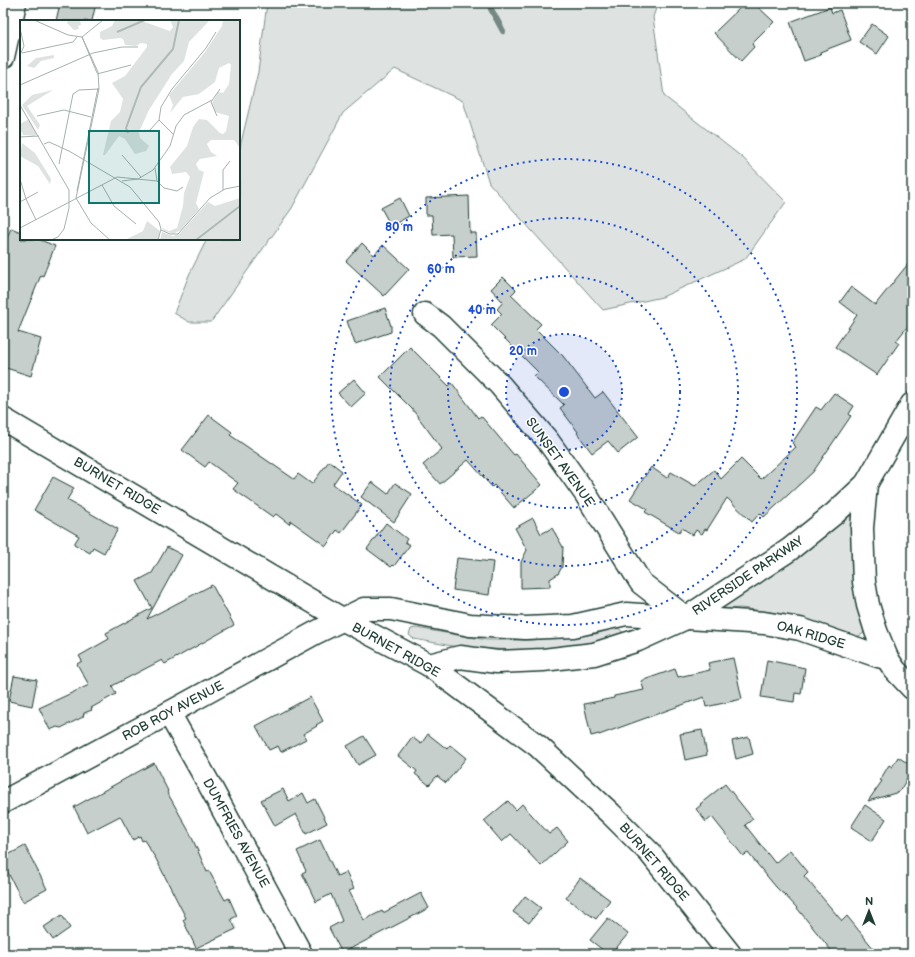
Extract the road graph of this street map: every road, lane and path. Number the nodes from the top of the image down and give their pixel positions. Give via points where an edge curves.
1 (15, 3) edge
2 (3, 57) edge
3 (425, 314) dead end
4 (912, 404) edge
5 (3, 419) edge
6 (866, 484) junction
7 (686, 618) junction
8 (342, 620) junction
9 (887, 658) junction
10 (429, 665) junction
11 (912, 688) edge
12 (169, 713) junction
13 (3, 802) edge
14 (301, 954) edge
15 (730, 954) edge

1 - 2 street
3 - 7 street, SUNSET AVENUE via 441,326 500,385 548,441 585,493 641,583
4 - 6 street, RIVERSIDE PARKWAY
5 - 8 street, BURNET RIDGE
6 - 7 street, RIVERSIDE PARKWAY via 789,550
6 - 9 street via 862,528 864,582 874,625
7 - 8 street, RIVERSIDE PARKWAY via 626,614 573,626 525,628 470,625 387,608 364,609
7 - 9 street, OAK RIDGE via 789,626
7 - 10 street, RIVERSIDE PARKWAY via 638,640 594,654 497,662 460,657
8 - 10 street, BURNET RIDGE
8 - 12 street, ROB ROY AVENUE
9 - 11 street
10 - 15 street, BURNET RIDGE via 538,746 578,782 650,853
12 - 13 street, ROB ROY AVENUE
12 - 14 street, DUMFRIES AVENUE

